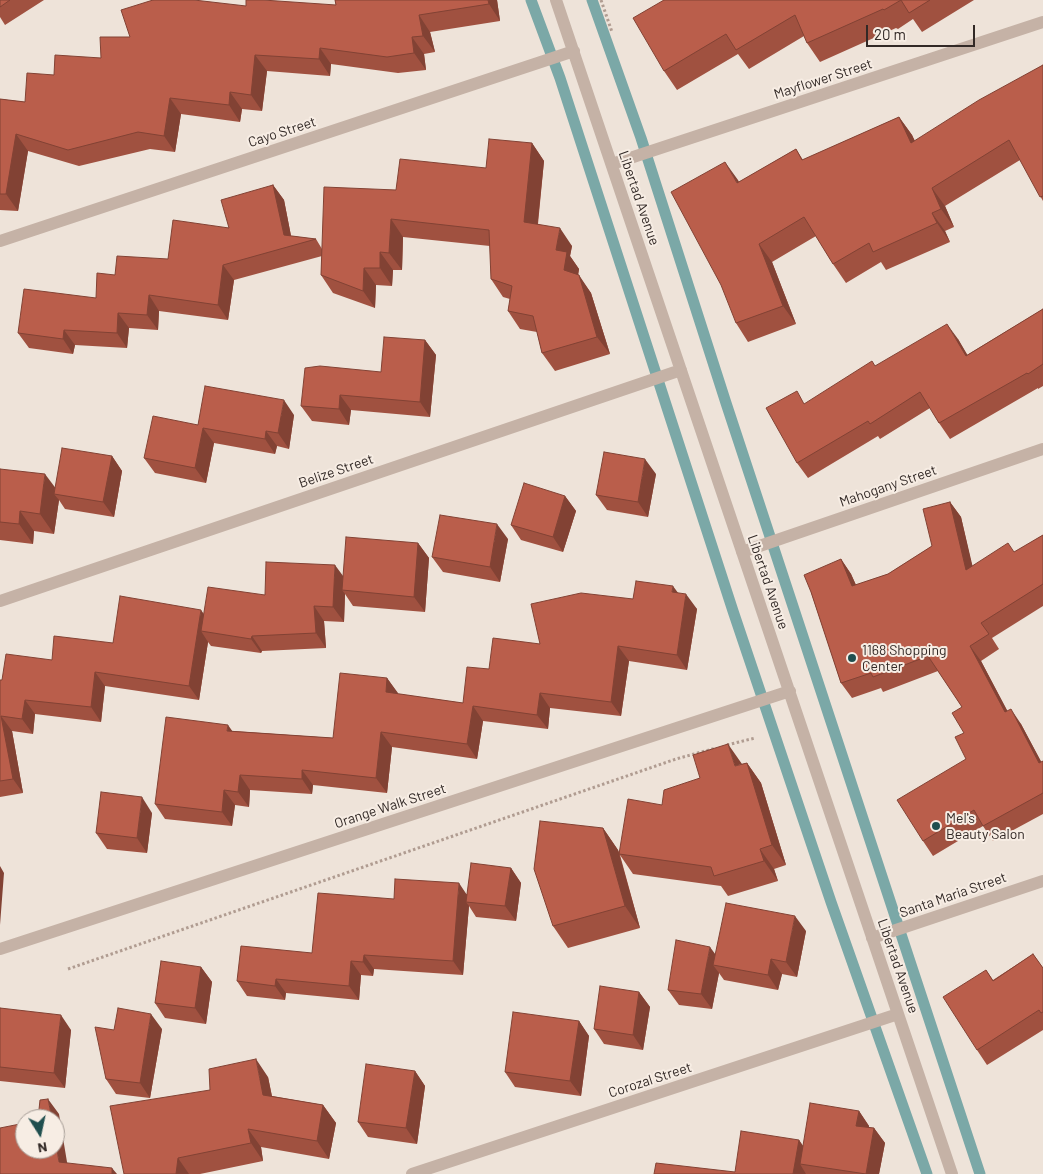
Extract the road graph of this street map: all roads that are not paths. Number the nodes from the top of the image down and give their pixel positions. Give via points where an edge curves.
1 (556, 0) edge
2 (1043, 22) edge
3 (574, 51) junction
4 (612, 164) junction
5 (0, 241) edge
6 (681, 370) junction
7 (1043, 449) edge
8 (742, 552) junction
9 (0, 601) edge
10 (790, 691) junction
11 (1043, 881) edge
12 (872, 938) junction
13 (0, 949) edge
14 (898, 1014) junction
15 (412, 1174) edge
16 (952, 1174) edge

1 - 3 street, Libertad Avenue
2 - 4 street, Mayflower Street
3 - 4 street, Libertad Avenue
3 - 5 street, Cayo Street
4 - 6 street, Libertad Avenue
6 - 8 street, Libertad Avenue
6 - 9 street, Belize Street
7 - 8 street, Mahogany Street
8 - 10 street, Libertad Avenue
10 - 12 street, Libertad Avenue
10 - 13 street, Orange Walk Street
11 - 12 street, Santa Maria Street
12 - 14 street, Libertad Avenue
14 - 15 street, Corozal Street
14 - 16 street, Libertad Avenue

